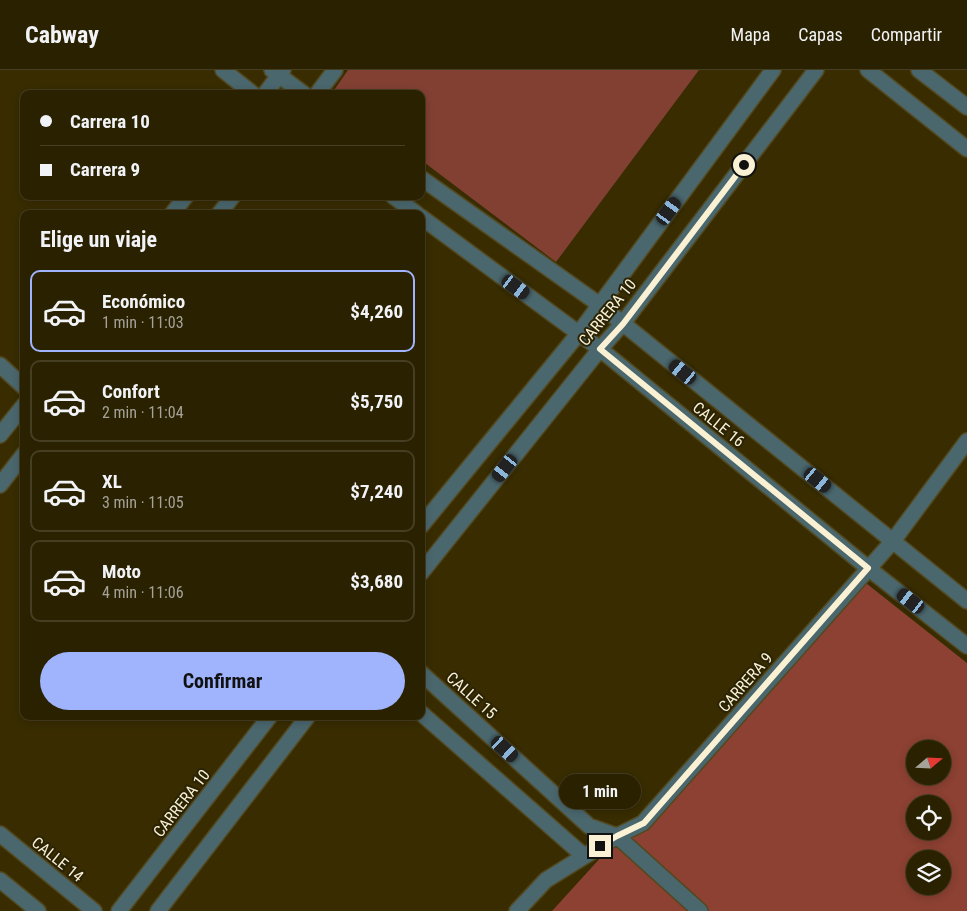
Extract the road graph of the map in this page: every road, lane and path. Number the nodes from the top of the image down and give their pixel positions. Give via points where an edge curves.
1 (223, 70) edge
2 (335, 70) edge
3 (773, 70) edge
4 (816, 70) edge
5 (868, 70) edge
6 (919, 70) edge
7 (278, 72) edge
8 (248, 90) edge
9 (267, 90) edge
10 (299, 90) edge
11 (320, 90) edge
12 (967, 108) edge
13 (967, 149) edge
14 (425, 181) edge
15 (183, 200) edge
16 (230, 200) edge
17 (398, 200) edge
18 (175, 210) edge
19 (222, 210) edge
20 (411, 210) edge
21 (425, 220) edge
22 (600, 305) junction
23 (623, 324) junction
24 (579, 333) junction
25 (600, 349) junction
26 (0, 365) edge
27 (20, 383) edge
28 (20, 410) edge
29 (0, 435) edge
30 (967, 441) edge
31 (20, 459) edge
32 (0, 485) edge
33 (425, 521) edge
34 (892, 540) junction
35 (425, 568) edge
36 (868, 568) junction
37 (967, 601) edge
38 (967, 646) edge
39 (425, 676) edge
40 (425, 717) edge
41 (267, 720) edge
42 (305, 720) edge
43 (0, 834) edge
44 (617, 836) junction
45 (584, 856) junction
46 (0, 880) edge
47 (38, 911) edge
48 (94, 911) edge
49 (119, 911) edge
50 (158, 911) edge
51 (517, 911) edge
52 (700, 911) edge

1 - 8 street
2 - 11 street
3 - 22 street, CARRERA 10
4 - 23 street, CARRERA 10
5 - 13 street
6 - 12 street
7 - 9 street
7 - 10 street
14 - 22 street, CALLE 16
15 - 18 street
16 - 19 street
17 - 20 street
21 - 24 street, CALLE 16
22 - 23 street, CALLE 16
22 - 24 street, CARRERA 10
23 - 25 street, CARRERA 10
23 - 34 street, CALLE 16
24 - 25 street, CALLE 16
24 - 33 street, CARRERA 10
25 - 35 street, CARRERA 10
25 - 36 street, CALLE 16
26 - 27 street
28 - 29 street
30 - 34 street, CARRERA 9
31 - 32 street
34 - 36 street, CARRERA 9
34 - 37 street, CALLE 16
36 - 38 street, CALLE 16
36 - 44 street, CARRERA 9 via 644,823
39 - 44 street, CALLE 15 via 589,826
40 - 45 street
41 - 49 street, CARRERA 10
42 - 50 street
43 - 48 street, CALLE 14
44 - 45 street, CARRERA 9
44 - 52 street
45 - 51 street, CARRERA 9 via 546,880
46 - 47 street

